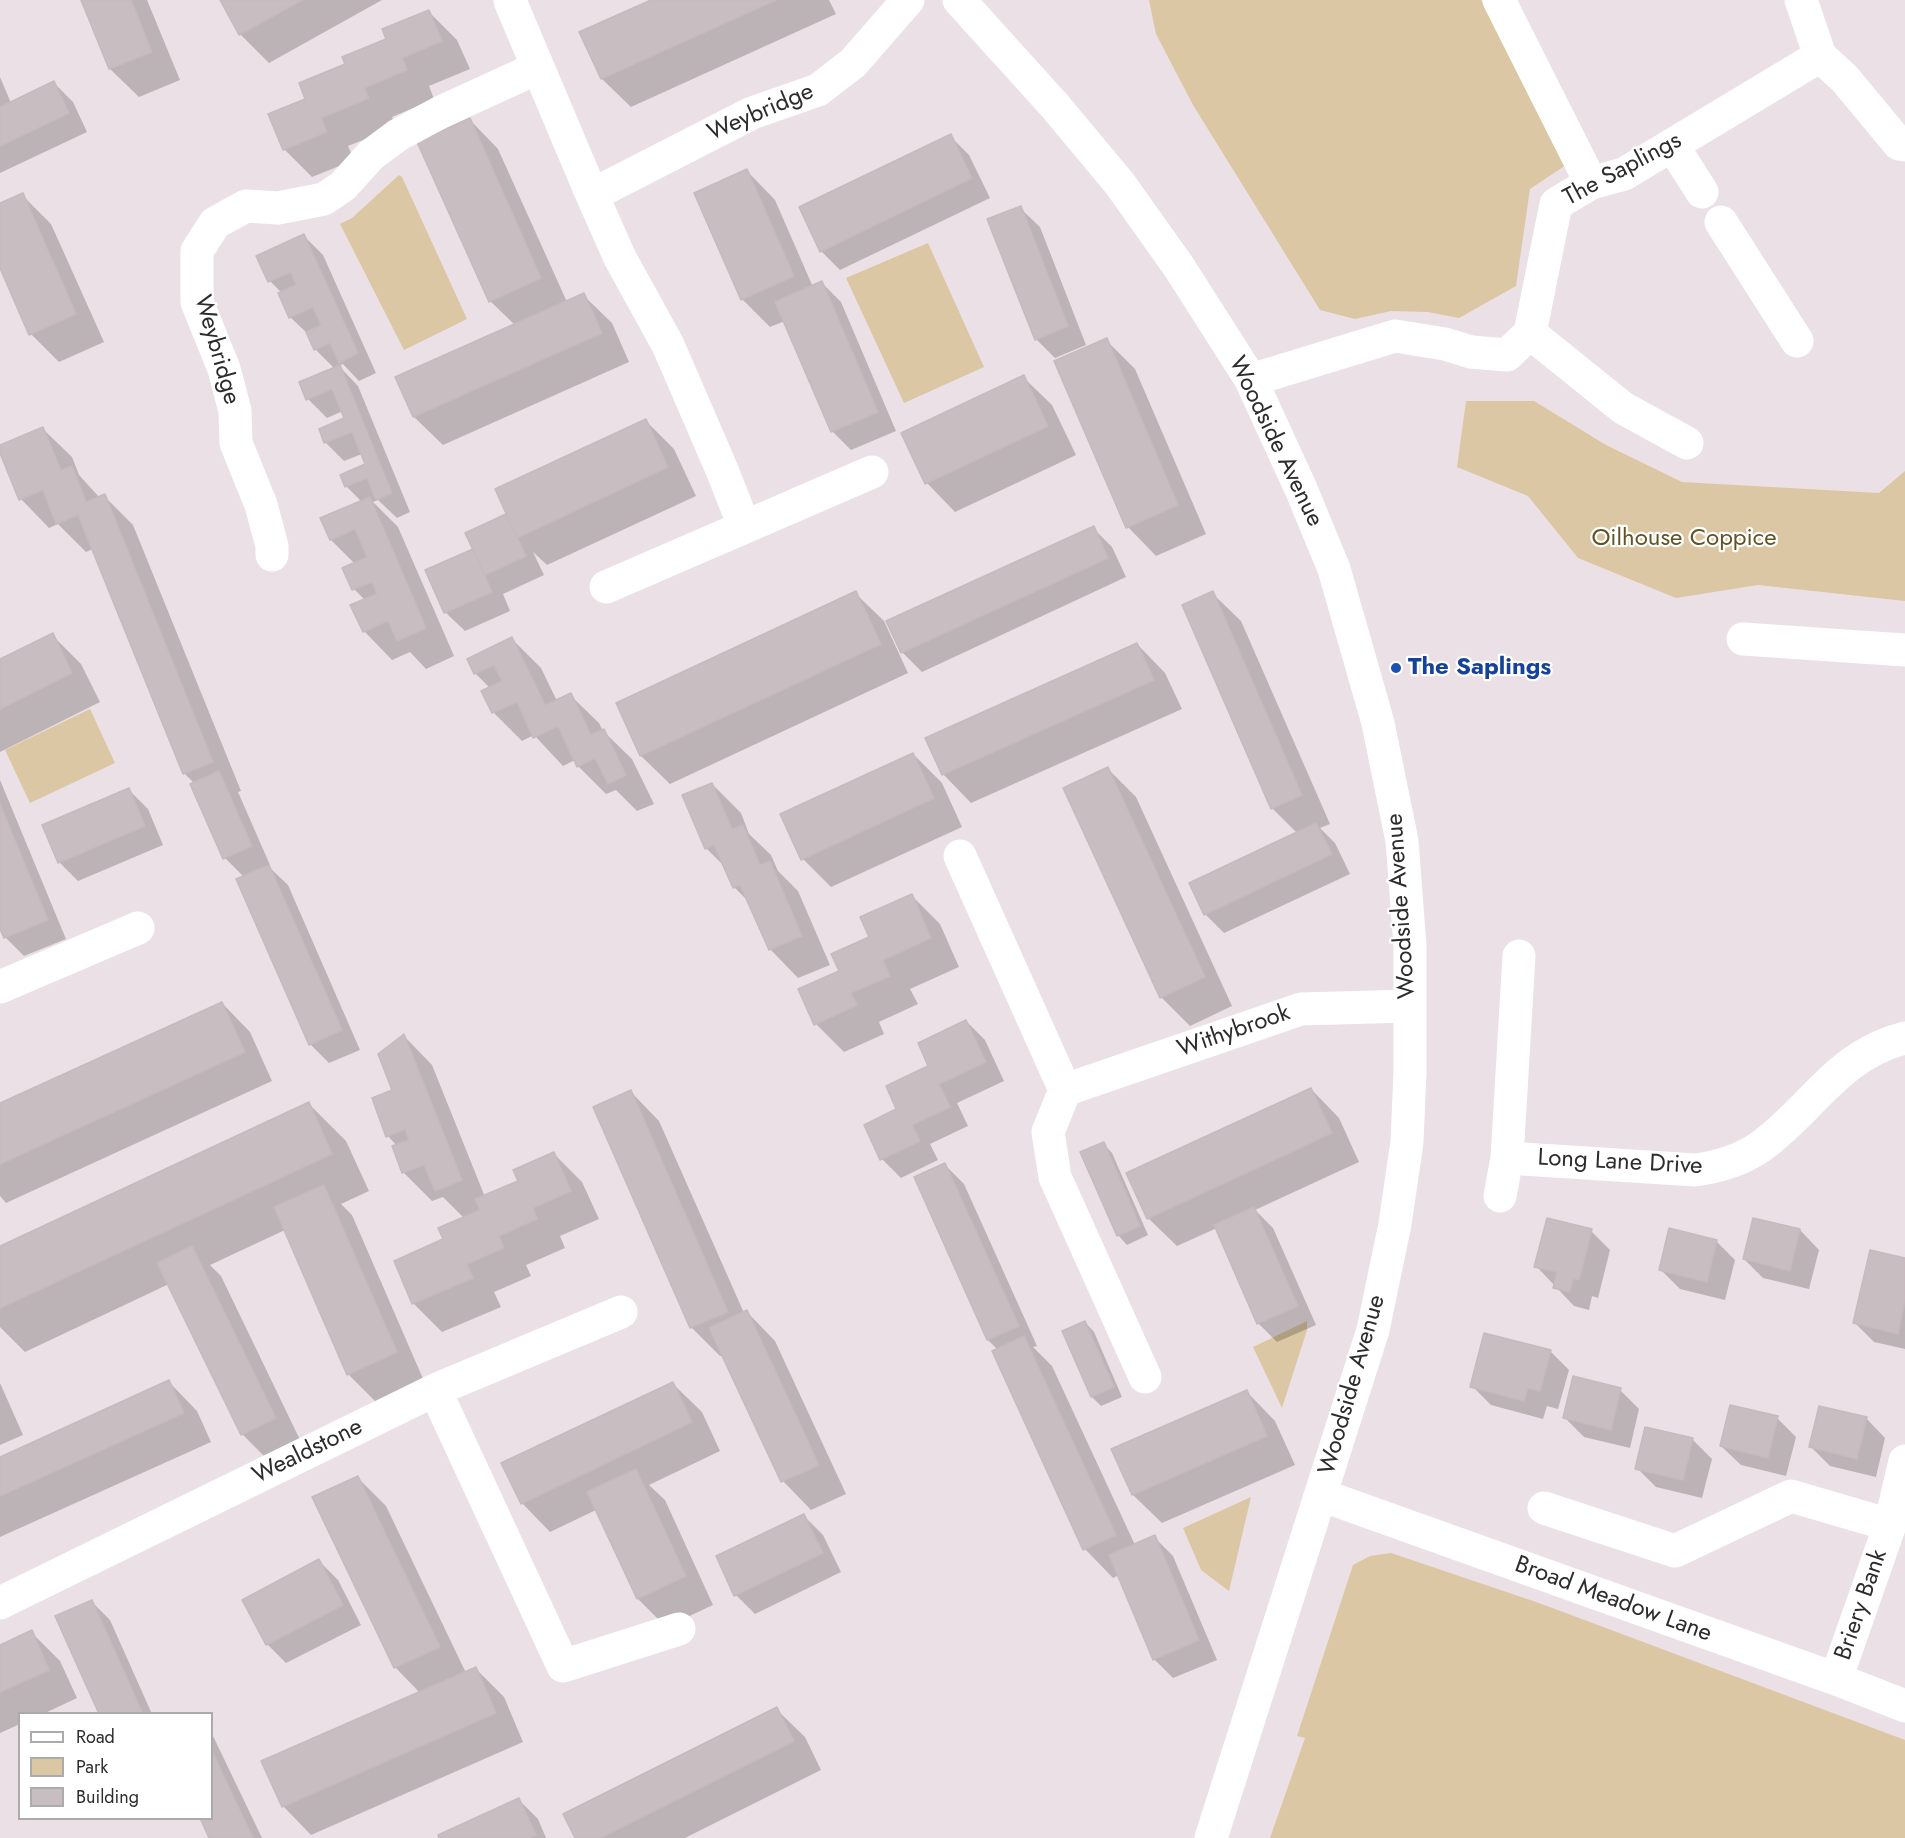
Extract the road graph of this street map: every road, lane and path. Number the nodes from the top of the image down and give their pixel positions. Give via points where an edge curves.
1 (908, 0) edge
2 (959, 0) edge
3 (1499, 0) edge
4 (1801, 0) edge
5 (510, 1) edge
6 (1820, 56) junction
7 (537, 68) junction
8 (1672, 145) junction
9 (1905, 145) edge
10 (1591, 183) junction
11 (1702, 192) dead end
12 (592, 195) junction
13 (1721, 222) dead end
14 (1530, 333) junction
15 (1797, 341) dead end
16 (1251, 380) junction
17 (1687, 443) dead end
18 (872, 472) dead end
19 (744, 526) junction
20 (272, 555) dead end
21 (606, 586) dead end
22 (1743, 639) dead end
23 (1905, 650) edge
24 (960, 856) dead end
25 (138, 928) dead end
26 (1519, 956) dead end
27 (0, 987) edge
28 (1410, 1006) junction
29 (1905, 1038) edge
30 (1065, 1090) junction
31 (1507, 1158) junction
32 (1500, 1196) dead end
33 (621, 1312) dead end
34 (1145, 1377) dead end
35 (435, 1390) junction
36 (1905, 1461) edge
37 (1322, 1495) junction
38 (1544, 1508) dead end
39 (1890, 1524) junction
40 (0, 1603) edge
41 (679, 1629) dead end
42 (1836, 1679) junction
43 (1905, 1706) edge
44 (1211, 1838) edge

1 - 12 street, Weybridge via 853,63 818,90 752,113
2 - 16 street, Woodside Avenue via 1120,184
3 - 10 street
4 - 6 street
5 - 7 street
6 - 8 street, The Saplings
6 - 9 street via 1845,79 1899,144
7 - 12 street
7 - 20 street, Weybridge via 398,135 372,155 344,186 324,199 278,208 246,206 225,217 215,223 197,251 196,302 224,369 235,411 236,443 261,505
8 - 10 street, The Saplings via 1624,174
8 - 11 street
10 - 14 street, The Saplings via 1556,204
12 - 19 street via 620,258 668,345
13 - 15 street
14 - 16 street via 1507,355 1471,352 1395,336
14 - 17 street via 1623,408
16 - 28 street, Woodside Avenue via 1334,569 1378,723 1402,841
18 - 19 street
19 - 21 street
22 - 23 street
24 - 30 street
25 - 27 street
26 - 31 street, Long Lane Drive
28 - 30 street, Withybrook via 1301,1009
28 - 37 street, Woodside Avenue via 1407,1142 1395,1224 1373,1330
29 - 31 street, Long Lane Drive via 1854,1060 1759,1148 1716,1167 1695,1170
30 - 34 street via 1048,1132 1055,1177
31 - 32 street, Long Lane Drive
33 - 35 street, Wealdstone
35 - 40 street, Wealdstone
35 - 41 street via 563,1666
36 - 39 street, Briery Bank
37 - 42 street, Broad Meadow Lane
37 - 44 street, Woodside Avenue
38 - 39 street via 1675,1551 1791,1496
39 - 42 street, Briery Bank
42 - 43 street, Broad Meadow Lane

